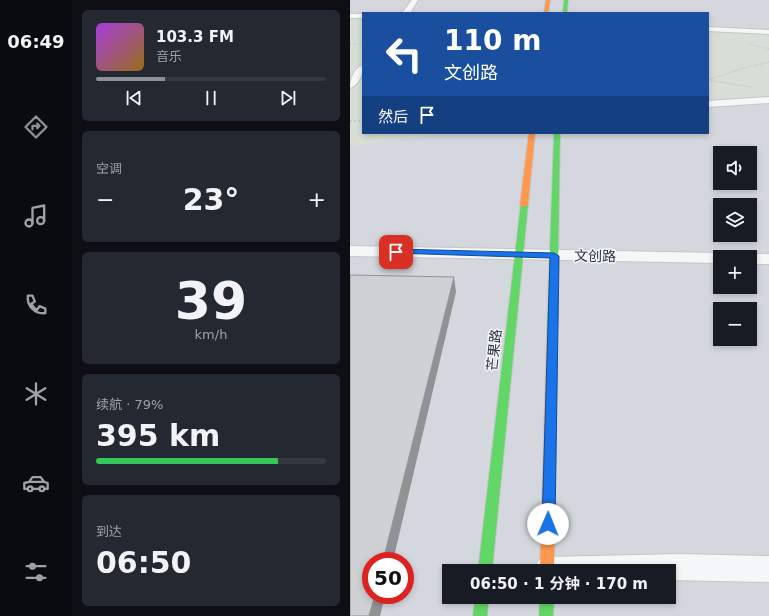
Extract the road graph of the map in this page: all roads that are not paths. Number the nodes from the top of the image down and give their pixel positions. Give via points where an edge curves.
1 (415, 0) edge
2 (548, 0) edge
3 (566, 0) edge
4 (407, 12) edge
5 (546, 12) edge
6 (565, 12) edge
7 (350, 16) edge
8 (362, 16) edge
9 (709, 29) edge
10 (769, 32) edge
11 (362, 69) edge
12 (350, 85) edge
13 (769, 100) edge
14 (709, 104) edge
15 (532, 134) edge
16 (557, 134) edge
17 (350, 251) edge
18 (519, 254) junction
19 (554, 256) junction
20 (713, 258) edge
21 (757, 259) edge
22 (769, 259) edge
23 (486, 564) edge
24 (547, 564) edge
25 (676, 567) edge
26 (769, 569) edge
27 (481, 604) edge
28 (547, 604) edge
29 (480, 616) edge
30 (546, 616) edge

1 - 4 street
2 - 5 main road
3 - 6 main road
7 - 8 street
9 - 10 street
11 - 12 street
13 - 14 street
15 - 18 main road, 芒果路
16 - 19 main road
17 - 18 street, 文创路
18 - 19 street, 文创路
18 - 23 main road, 芒果路
19 - 20 street, 文创路
19 - 24 main road
21 - 22 street
25 - 26 street
27 - 29 main road
28 - 30 main road

